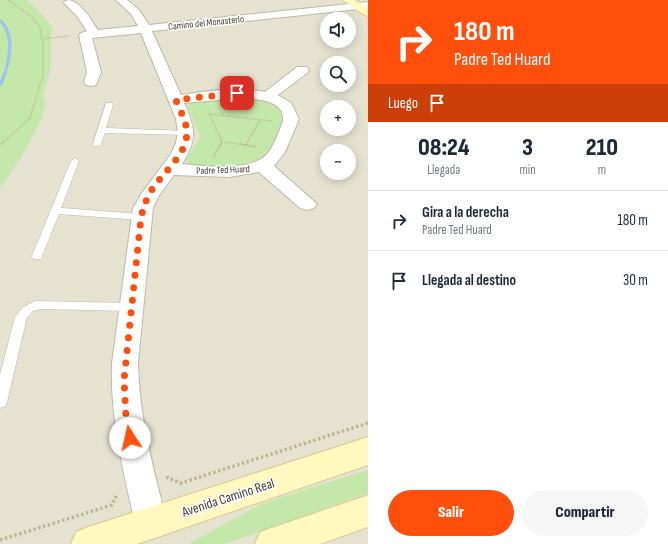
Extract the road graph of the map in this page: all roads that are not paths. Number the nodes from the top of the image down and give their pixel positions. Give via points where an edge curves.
1 (121, 0) edge
2 (348, 0) edge
3 (69, 3) dead end
4 (363, 6) edge
5 (368, 13) edge
6 (145, 28) junction
7 (90, 34) junction
8 (302, 70) dead end
9 (91, 82) dead end
10 (266, 97) junction
11 (176, 100) junction
12 (109, 105) dead end
13 (101, 130) junction
14 (187, 133) junction
15 (97, 144) dead end
16 (75, 161) dead end
17 (262, 165) junction
18 (169, 169) junction
19 (306, 204) dead end
20 (55, 211) junction
21 (141, 218) junction
22 (37, 256) dead end
23 (131, 307) junction
24 (0, 402) edge
25 (368, 451) edge
26 (368, 511) edge
27 (151, 523) junction
28 (96, 542) edge
29 (272, 544) edge

1 - 6 street via 139,17
2 - 4 main road
3 - 7 street via 81,14
4 - 5 main road
4 - 6 street, Camino del Monasterio
6 - 7 street, Camino del Monasterio
6 - 11 street
7 - 9 street via 94,72
8 - 10 street
10 - 11 street via 237,93
10 - 17 street, Padre Ted Huard via 286,107 291,116 278,150 271,160
11 - 14 street
12 - 13 lane
13 - 14 lane
13 - 15 lane
14 - 18 street via 184,147
16 - 20 lane
17 - 18 street, Padre Ted Huard via 236,170
17 - 19 street
18 - 21 street via 151,191
20 - 21 lane
20 - 22 lane
21 - 23 street
23 - 24 lane via 41,305 29,308 21,317
23 - 27 street via 125,363 125,404 130,438
25 - 27 main road, Avenida Camino Real
26 - 29 main road
27 - 28 main road, Avenida Camino Real

